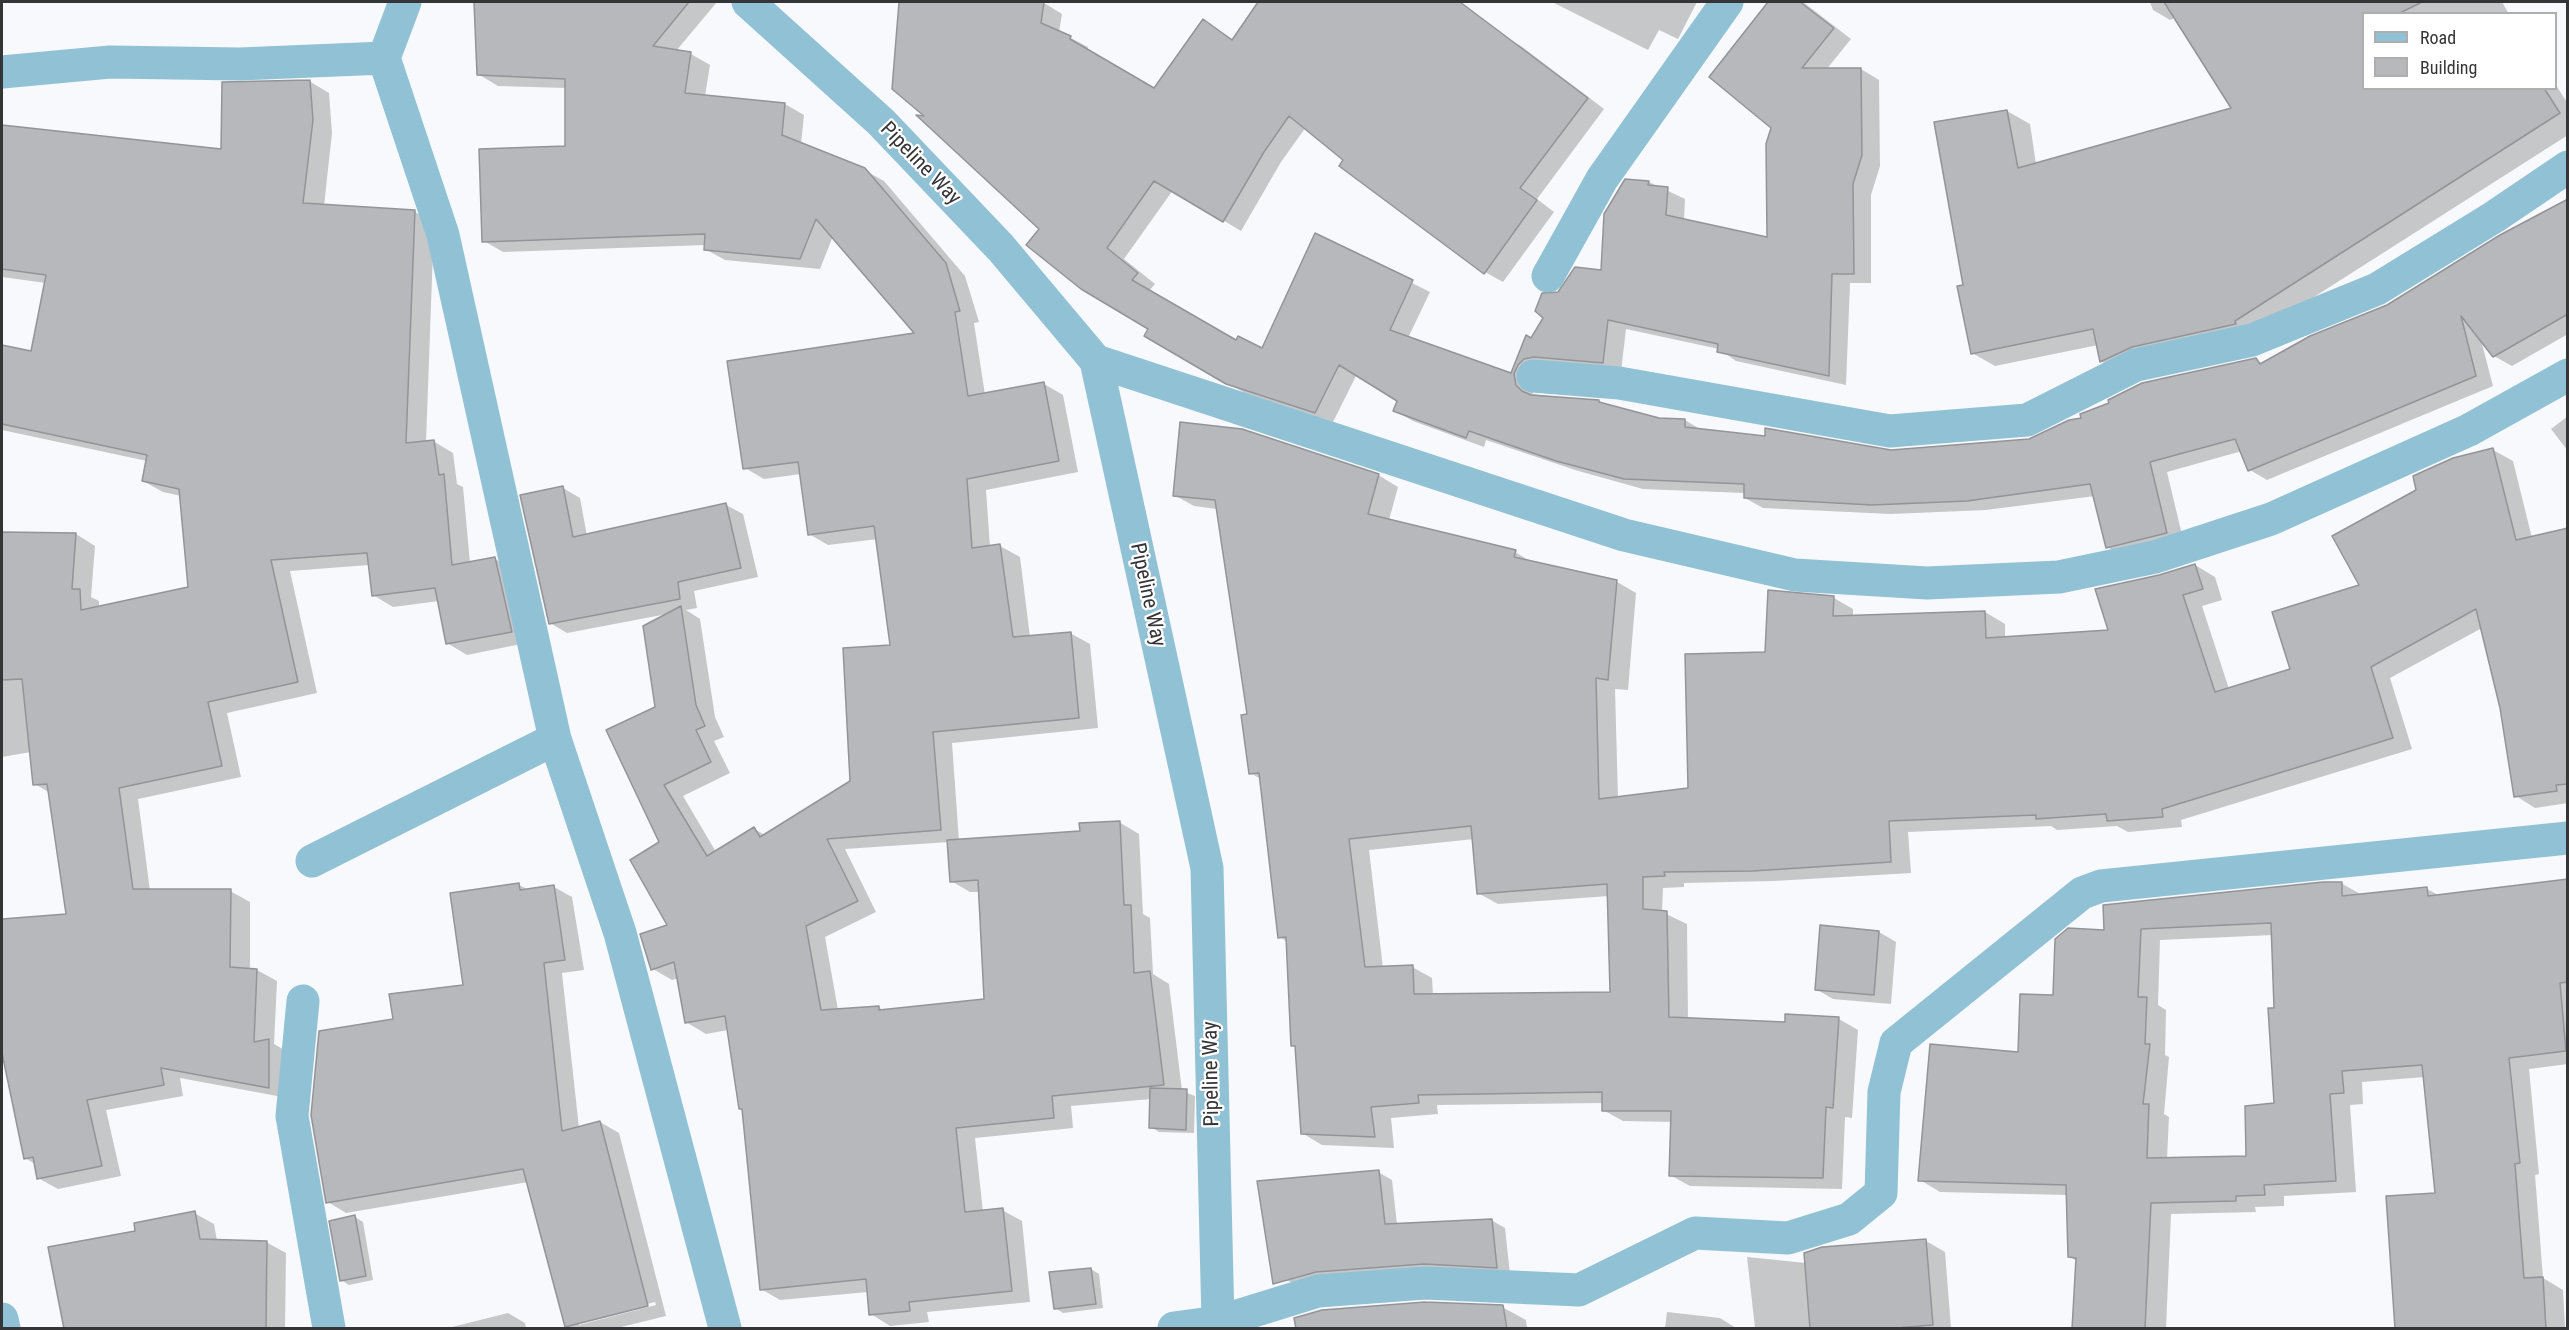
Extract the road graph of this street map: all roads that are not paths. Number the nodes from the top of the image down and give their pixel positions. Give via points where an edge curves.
1 (405, 2) edge
2 (748, 2) edge
3 (1727, 2) edge
4 (384, 58) junction
5 (2, 72) edge
6 (2568, 167) edge
7 (1548, 276) dead end
8 (1096, 361) junction
9 (2568, 375) edge
10 (1533, 376) dead end
11 (555, 739) junction
12 (2568, 838) edge
13 (312, 861) dead end
14 (303, 1001) dead end
15 (2, 1319) edge
16 (1220, 1325) edge
17 (4, 1329) edge
18 (329, 1329) edge
19 (724, 1329) edge
20 (1174, 1329) edge

1 - 4 street
2 - 8 street, Pipeline Way via 881,122 1001,248
3 - 7 street via 1602,179
4 - 5 street via 240,64 110,62
4 - 11 street via 443,234
6 - 10 street via 2377,289 2252,340 2136,365 2027,420 1890,431 1619,383
8 - 9 street via 1624,535 1795,575 1927,582 2059,577 2154,557 2271,519 2469,430
8 - 16 street, Pipeline Way via 1207,868
11 - 13 street
11 - 19 street via 620,933
12 - 16 street via 2113,885 2082,893 1896,1043 1884,1092 1881,1193 1849,1219 1788,1238 1695,1233 1579,1290 1425,1283 1318,1291
14 - 18 street via 292,1116
15 - 17 street
16 - 20 street

